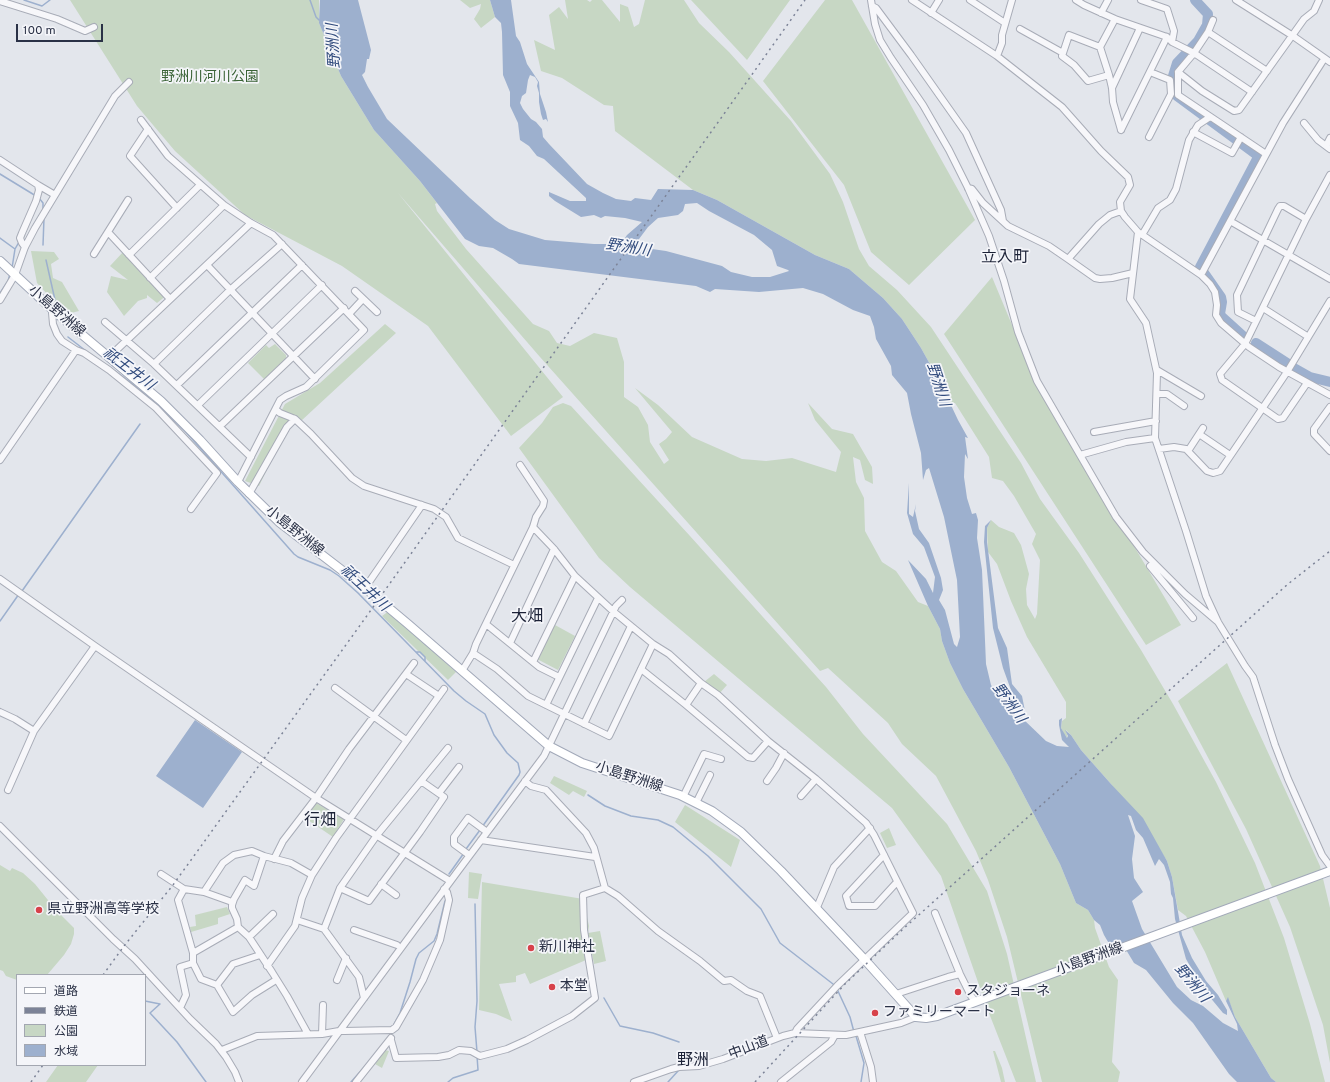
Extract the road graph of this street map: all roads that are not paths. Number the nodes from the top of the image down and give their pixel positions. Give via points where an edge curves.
1 (912, 0) edge
2 (939, 0) edge
3 (1012, 0) edge
4 (1076, 0) edge
5 (1108, 0) edge
6 (1141, 0) edge
7 (1236, 0) edge
8 (1319, 0) edge
9 (973, 1) edge
10 (0, 2) edge
11 (871, 3) edge
12 (1085, 3) edge
13 (931, 13) junction
14 (1101, 13) junction
15 (1115, 19) junction
16 (1213, 20) dead end
17 (1006, 23) junction
18 (94, 27) dead end
19 (1140, 28) junction
20 (1020, 29) dead end
21 (1208, 32) junction
22 (1292, 36) junction
23 (1167, 37) junction
24 (1172, 42) junction
25 (1100, 47) junction
26 (1063, 52) junction
27 (1194, 53) junction
28 (997, 56) junction
29 (1327, 61) edge
30 (1267, 71) junction
31 (1150, 72) junction
32 (1178, 72) junction
33 (1109, 75) junction
34 (1177, 79) junction
35 (1170, 80) junction
36 (129, 82) dead end
37 (1112, 88) junction
38 (1252, 92) junction
39 (1210, 117) junction
40 (141, 120) dead end
41 (1304, 123) dead end
42 (148, 129) junction
43 (1193, 132) junction
44 (1149, 137) dead end
45 (1241, 137) junction
46 (1330, 138) edge
47 (1328, 147) edge
48 (1266, 154) junction
49 (0, 160) edge
50 (1330, 175) edge
51 (38, 185) junction
52 (200, 185) junction
53 (1327, 186) edge
54 (968, 188) junction
55 (55, 195) junction
56 (128, 200) dead end
57 (224, 205) junction
58 (177, 208) junction
59 (1121, 211) junction
60 (1306, 219) junction
61 (1003, 221) junction
62 (1230, 221) junction
63 (251, 224) junction
64 (108, 232) junction
65 (1140, 233) junction
66 (1263, 240) junction
67 (282, 244) junction
68 (25, 247) junction
69 (94, 254) dead end
70 (129, 255) junction
71 (1288, 255) junction
72 (1068, 259) junction
73 (0, 261) edge
74 (207, 265) junction
75 (302, 265) junction
76 (1133, 273) junction
77 (15, 275) junction
78 (1201, 275) junction
79 (150, 278) junction
80 (1330, 279) edge
81 (322, 286) junction
82 (230, 290) junction
83 (355, 291) dead end
84 (170, 299) junction
85 (363, 299) junction
86 (0, 300) edge
87 (1330, 301) edge
88 (344, 308) junction
89 (1263, 308) junction
90 (54, 310) junction
91 (377, 312) dead end
92 (252, 313) junction
93 (349, 314) junction
94 (1256, 321) junction
95 (105, 322) dead end
96 (272, 333) junction
97 (1308, 336) junction
98 (127, 340) junction
99 (1245, 344) junction
100 (76, 350) junction
101 (293, 356) junction
102 (109, 357) junction
103 (154, 364) junction
104 (1157, 370) junction
105 (1287, 372) junction
106 (315, 379) junction
107 (1307, 383) junction
108 (176, 385) junction
109 (1157, 394) junction
110 (1330, 395) edge
111 (1201, 396) dead end
112 (198, 405) junction
113 (1184, 406) dead end
114 (1330, 407) edge
115 (1262, 408) junction
116 (276, 410) junction
117 (295, 419) junction
118 (1156, 421) junction
119 (220, 426) junction
120 (1203, 428) dead end
121 (1094, 432) dead end
122 (1199, 434) junction
123 (1155, 438) junction
124 (1329, 449) edge
125 (1159, 450) junction
126 (1188, 450) junction
127 (1080, 455) junction
128 (1230, 455) junction
129 (252, 456) junction
130 (0, 460) edge
131 (520, 465) dead end
132 (238, 482) junction
133 (249, 494) junction
134 (422, 505) junction
135 (191, 508) dead end
136 (533, 527) junction
137 (554, 549) junction
138 (1146, 562) dead end
139 (514, 565) junction
140 (575, 576) junction
141 (0, 579) edge
142 (365, 588) junction
143 (598, 598) junction
144 (622, 600) dead end
145 (614, 612) junction
146 (1193, 618) dead end
147 (1218, 622) junction
148 (486, 624) junction
149 (630, 626) junction
150 (510, 643) junction
151 (653, 644) junction
152 (95, 646) junction
153 (473, 653) junction
154 (533, 662) junction
155 (414, 663) dead end
156 (641, 669) junction
157 (462, 671) junction
158 (406, 674) junction
159 (559, 677) junction
160 (701, 683) junction
161 (335, 688) dead end
162 (444, 689) dead end
163 (439, 696) junction
164 (546, 705) junction
165 (686, 705) junction
166 (0, 712) edge
167 (565, 714) junction
168 (373, 717) junction
169 (584, 724) junction
170 (34, 730) junction
171 (406, 740) junction
172 (768, 741) junction
173 (549, 746) junction
174 (448, 748) dead end
175 (784, 754) junction
176 (720, 759) dead end
177 (459, 767) dead end
178 (710, 775) dead end
179 (816, 779) junction
180 (421, 781) junction
181 (525, 781) junction
182 (767, 781) dead end
183 (8, 790) dead end
184 (439, 793) junction
185 (801, 796) dead end
186 (684, 797) junction
187 (316, 798) junction
188 (696, 804) junction
189 (350, 819) junction
190 (0, 826) edge
191 (870, 828) junction
192 (483, 829) junction
193 (377, 835) junction
194 (480, 840) junction
195 (405, 852) junction
196 (466, 853) junction
197 (884, 855) junction
198 (264, 856) junction
199 (595, 857) junction
200 (274, 858) junction
201 (1330, 866) edge
202 (1326, 873) edge
203 (160, 874) dead end
204 (312, 875) junction
205 (450, 881) junction
206 (897, 882) junction
207 (381, 884) junction
208 (340, 888) junction
209 (605, 888) junction
210 (184, 889) junction
211 (444, 889) junction
212 (204, 892) junction
213 (396, 895) dead end
214 (232, 902) junction
215 (816, 908) junction
216 (935, 913) dead end
217 (273, 914) dead end
218 (297, 920) junction
219 (238, 927) junction
220 (324, 929) junction
221 (354, 930) dead end
222 (249, 937) junction
223 (397, 946) dead end
224 (193, 953) junction
225 (260, 955) junction
226 (346, 958) junction
227 (865, 960) junction
228 (193, 963) junction
229 (267, 966) junction
230 (960, 974) junction
231 (276, 980) junction
232 (337, 980) dead end
233 (218, 985) junction
234 (896, 994) junction
235 (364, 998) junction
236 (979, 1000) junction
237 (323, 1005) dead end
238 (181, 1009) junction
239 (916, 1017) junction
240 (339, 1030) junction
241 (392, 1030) junction
242 (795, 1033) junction
243 (856, 1033) junction
244 (308, 1034) junction
245 (322, 1034) junction
246 (835, 1035) junction
247 (777, 1038) junction
248 (391, 1040) junction
249 (222, 1050) junction
250 (239, 1082) edge
251 (302, 1082) edge
252 (356, 1082) edge
253 (634, 1082) edge
254 (781, 1082) edge
255 (874, 1082) edge

1 - 13 street
2 - 13 street
3 - 17 street
4 - 12 street
5 - 14 street
6 - 24 street via 1167,9 1174,31
7 - 22 street
8 - 22 street via 1314,11 1304,19
9 - 17 street
10 - 18 street via 57,19 85,31
11 - 54 street via 880,40 923,105
11 - 61 street via 966,133 1001,210
12 - 14 street
13 - 28 street
14 - 15 street
15 - 19 street
15 - 25 street
16 - 21 street
17 - 28 street
19 - 23 street
19 - 37 street
20 - 26 street
21 - 27 street
21 - 30 street
22 - 29 street
22 - 30 street
23 - 24 street
23 - 31 street
24 - 27 street
25 - 26 street via 1070,35
25 - 33 street
26 - 33 street via 1062,56 1088,81
27 - 32 street
27 - 38 street
28 - 59 street via 1062,107 1128,177 1130,184 1120,202
29 - 48 street via 1283,123
30 - 38 street
31 - 35 street
31 - 37 street via 1121,130
32 - 34 street
32 - 38 street via 1234,111 1239,110
33 - 37 street
34 - 35 street
34 - 39 street via 1178,95
35 - 44 street via 1171,94
36 - 55 street via 115,96
39 - 43 street
39 - 45 street
40 - 42 street
41 - 47 street via 1318,140
42 - 52 street via 168,156
42 - 58 street via 130,156
43 - 45 street via 1232,153
43 - 65 street via 1176,189 1170,200 1158,208
45 - 48 street
46 - 47 street
48 - 62 street
49 - 51 street
50 - 53 street
51 - 55 street
51 - 68 street via 36,201 20,238
52 - 57 street
52 - 58 street
53 - 60 street
54 - 61 street via 972,189
54 - 127 street via 991,242 1018,332 1037,380
55 - 68 street
56 - 64 street
57 - 63 street
57 - 79 street
58 - 70 street
59 - 65 street
59 - 72 street via 1098,224
60 - 66 street via 1280,206
60 - 71 street
61 - 72 street
62 - 66 street
62 - 78 street
63 - 67 street
63 - 74 street
64 - 69 street
64 - 70 street
65 - 76 street
65 - 78 street
66 - 71 street
66 - 94 street via 1237,295 1238,312
67 - 75 street
67 - 82 street
68 - 77 street
70 - 79 street
71 - 80 street
71 - 89 street
72 - 76 street via 1095,278 1112,278
73 - 77 main road, 小島野洲線
74 - 82 street
74 - 84 street
75 - 81 street
75 - 92 street
76 - 104 street via 1130,298 1146,323
77 - 86 street
77 - 90 main road, 小島野洲線
78 - 99 street via 1214,292 1216,315 1221,324
79 - 84 street
81 - 88 street
81 - 96 street
82 - 92 street
82 - 103 street
83 - 85 street
84 - 98 street
85 - 91 street
85 - 93 street
87 - 97 street
88 - 93 street
88 - 101 street
89 - 94 street
89 - 97 street
90 - 100 street via 53,324 57,334 62,341
90 - 102 main road, 小島野洲線
92 - 96 street
92 - 108 street
93 - 106 street via 364,330
94 - 99 street
95 - 98 street
96 - 101 street
96 - 112 street
97 - 105 street
98 - 102 street
98 - 103 street
99 - 105 street
99 - 115 street via 1220,374 1222,380
100 - 130 street
100 - 135 street via 109,370 156,408 217,473
101 - 106 street
101 - 119 street
102 - 132 main road, 小島野洲線 via 161,401
103 - 108 street
104 - 109 street
104 - 111 street
105 - 107 street
105 - 115 street
106 - 116 street via 306,387 280,400
107 - 110 street
107 - 115 street via 1283,418 1278,419
108 - 112 street
109 - 113 street via 1166,394
109 - 118 street
112 - 119 street
114 - 124 street via 1314,429 1314,434
115 - 128 street
116 - 117 street
116 - 129 street
117 - 133 street via 287,427
117 - 134 street via 352,478 364,486
118 - 121 street
118 - 123 street
119 - 129 street
120 - 122 street
122 - 126 street
122 - 128 street
123 - 125 street
123 - 127 street via 1126,442
125 - 126 street via 1174,447
125 - 147 street via 1206,596
126 - 128 street via 1207,471 1214,473 1220,471
127 - 147 street via 1116,517 1142,552
129 - 132 street
131 - 136 street via 544,501
132 - 133 main road, 小島野洲線
133 - 142 main road, 小島野洲線 via 279,522
134 - 139 street via 446,517 458,538
134 - 142 street
136 - 137 street
136 - 139 street
137 - 140 street
137 - 150 street
138 - 146 street
139 - 148 street
140 - 143 street
140 - 154 street
141 - 152 street
142 - 157 main road, 小島野洲線
143 - 145 street
143 - 159 street
144 - 145 street
145 - 149 street
145 - 167 street
147 - 201 street via 1253,677 1288,779 1322,855
148 - 150 street
148 - 153 street
149 - 151 street
149 - 169 street
150 - 154 street
151 - 156 street
151 - 160 street via 669,654
152 - 170 street
152 - 187 street
153 - 157 street
153 - 164 street via 497,669 528,696
154 - 159 street
155 - 158 street
156 - 165 street
156 - 169 street via 608,736
157 - 173 main road, 小島野洲線
158 - 163 street
158 - 168 street
159 - 164 street
160 - 165 street
160 - 172 street via 718,695
161 - 168 street
162 - 163 street
163 - 171 street
164 - 167 street
165 - 172 street via 748,757 753,758
166 - 170 street
167 - 169 street
167 - 173 street
168 - 171 street
168 - 187 street
170 - 183 street
171 - 189 street
172 - 175 street
173 - 181 street
173 - 186 main road, 小島野洲線 via 582,763
174 - 180 street
175 - 179 street
175 - 182 street
176 - 186 street via 704,754
177 - 184 street
178 - 188 street
179 - 185 street
179 - 191 street
180 - 184 street
180 - 193 street
181 - 192 street
181 - 199 street via 531,786 546,790 586,833
184 - 195 street via 444,796
186 - 188 main road, 小島野洲線
187 - 189 street
187 - 200 street via 283,841
188 - 215 main road, 小島野洲線 via 741,832
189 - 193 street
189 - 204 street
190 - 238 street via 135,959
191 - 197 street
191 - 215 street via 834,867
192 - 194 street
192 - 196 street via 468,818 454,837 454,844
193 - 195 street
193 - 208 street
194 - 196 street
194 - 199 street
195 - 205 street
195 - 207 street
196 - 205 street
197 - 206 street
197 - 206 street via 846,896 848,906 875,906
198 - 200 street
198 - 212 street via 252,851 234,855 223,863
198 - 214 street via 254,886 245,880
199 - 209 street
200 - 204 street via 291,863
202 - 236 main road, 小島野洲線
203 - 210 street
204 - 218 street via 302,898
205 - 211 street
206 - 227 street via 913,913
207 - 208 street via 369,901
207 - 213 street
208 - 220 street
209 - 247 street via 724,981 731,980 760,996
209 - 248 street via 583,895 584,930 594,998 572,1016 527,1040 480,1056 471,1051 459,1050 449,1055 396,1058
210 - 212 street
210 - 224 street via 178,900
211 - 235 street
211 - 241 street via 449,900 440,940 423,980
212 - 214 street
214 - 219 street
215 - 227 main road, 小島野洲線
216 - 230 street
217 - 222 street
218 - 220 street
218 - 229 street
219 - 222 street
219 - 224 street
220 - 226 street
221 - 223 street
222 - 225 street
224 - 228 street
225 - 229 street
225 - 233 street via 233,964
226 - 232 street
226 - 235 street via 359,977
227 - 234 main road, 小島野洲線
227 - 242 street via 836,987
228 - 233 street via 201,979
228 - 238 street via 180,967 186,994
229 - 231 street
230 - 234 street
230 - 236 street via 971,996
231 - 233 street via 252,995 233,1012
231 - 244 street
234 - 239 main road, 小島野洲線
235 - 240 street
236 - 239 main road, 小島野洲線 via 937,1016
237 - 245 street
238 - 249 street
239 - 243 street, 中山道
240 - 241 street
240 - 245 street
240 - 251 street
241 - 248 street
242 - 246 street, 中山道
242 - 247 street, 中山道
243 - 246 street, 中山道
243 - 255 street via 871,1067
244 - 245 street
244 - 249 street via 257,1036
246 - 254 street via 831,1042
247 - 253 street, 中山道 via 723,1059 699,1066 671,1069
248 - 252 street
249 - 250 street

